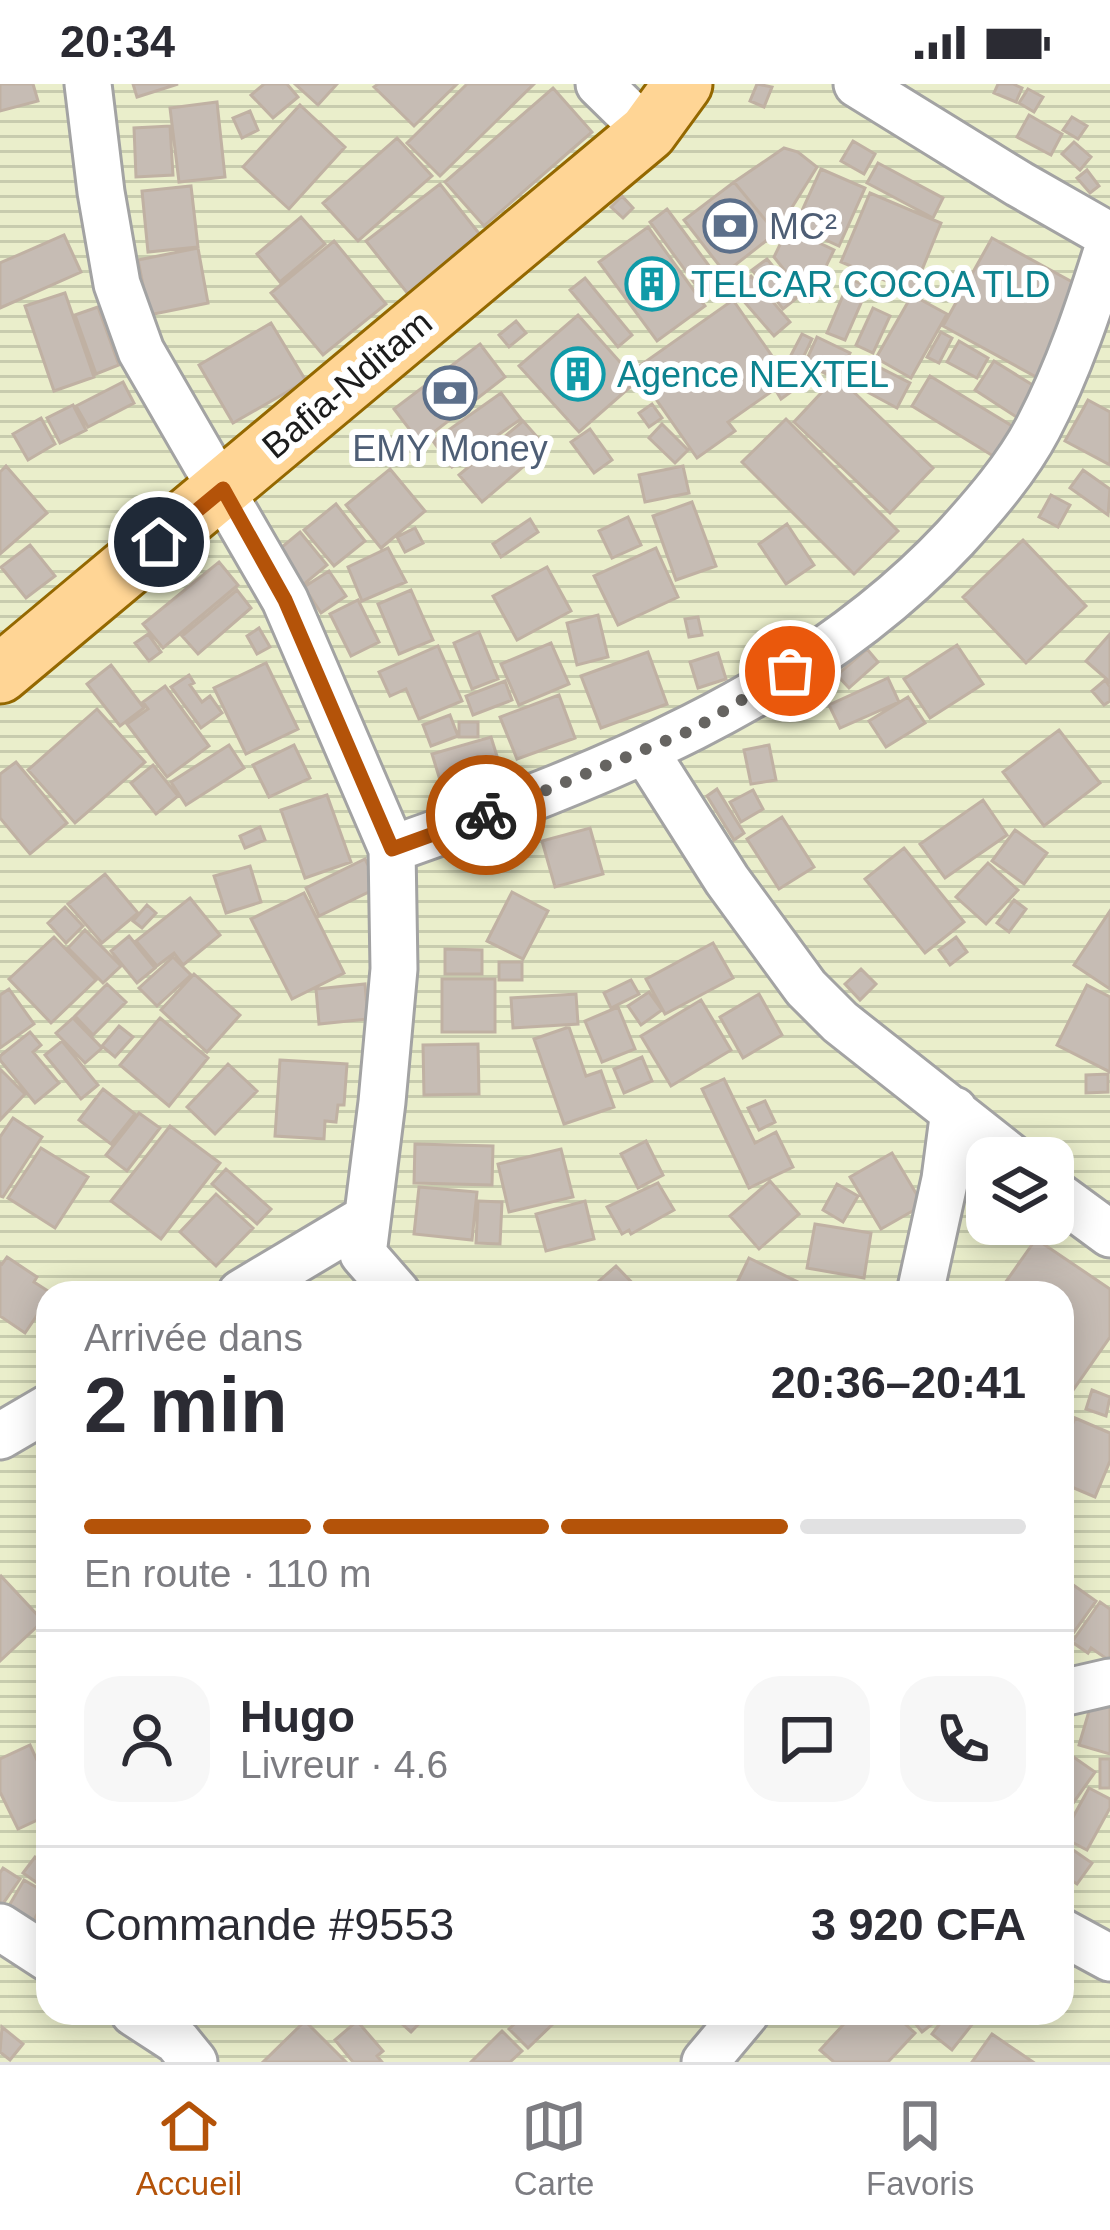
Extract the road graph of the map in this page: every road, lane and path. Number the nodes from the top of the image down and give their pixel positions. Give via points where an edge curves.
1 (88, 84) edge
2 (599, 84) edge
3 (683, 84) edge
4 (857, 84) edge
5 (648, 132) junction
6 (1110, 238) edge
7 (223, 489) junction
8 (0, 674) edge
9 (645, 751) junction
10 (392, 849) junction
11 (954, 1110) junction
12 (987, 1137) edge
13 (1074, 1207) edge
14 (1110, 1234) edge
15 (362, 1255) edge
16 (279, 1281) edge
17 (386, 1281) edge
18 (923, 1281) edge
19 (36, 1415) edge
20 (0, 1436) edge
21 (1110, 1682) edge
22 (1074, 1691) edge
23 (0, 1927) edge
24 (1074, 1938) edge
25 (36, 1950) edge
26 (1110, 1958) edge
27 (161, 2025) edge
28 (736, 2025) edge
29 (191, 2038) edge
30 (705, 2062) edge

1 - 7 street via 116,284 141,351
2 - 5 street
3 - 5 main road, Bafia-Nditam
4 - 6 street
5 - 7 main road, Bafia-Nditam
6 - 9 street via 1082,330 1036,431 986,504 914,581 822,652
7 - 8 main road, Bafia-Nditam
7 - 10 street via 285,600
9 - 10 street
9 - 11 street via 806,988
10 - 15 street via 394,969
11 - 12 street
11 - 18 street
13 - 14 street
15 - 16 street
15 - 17 street
19 - 20 street
21 - 22 street
23 - 25 street
24 - 26 street
27 - 29 street
28 - 30 street

